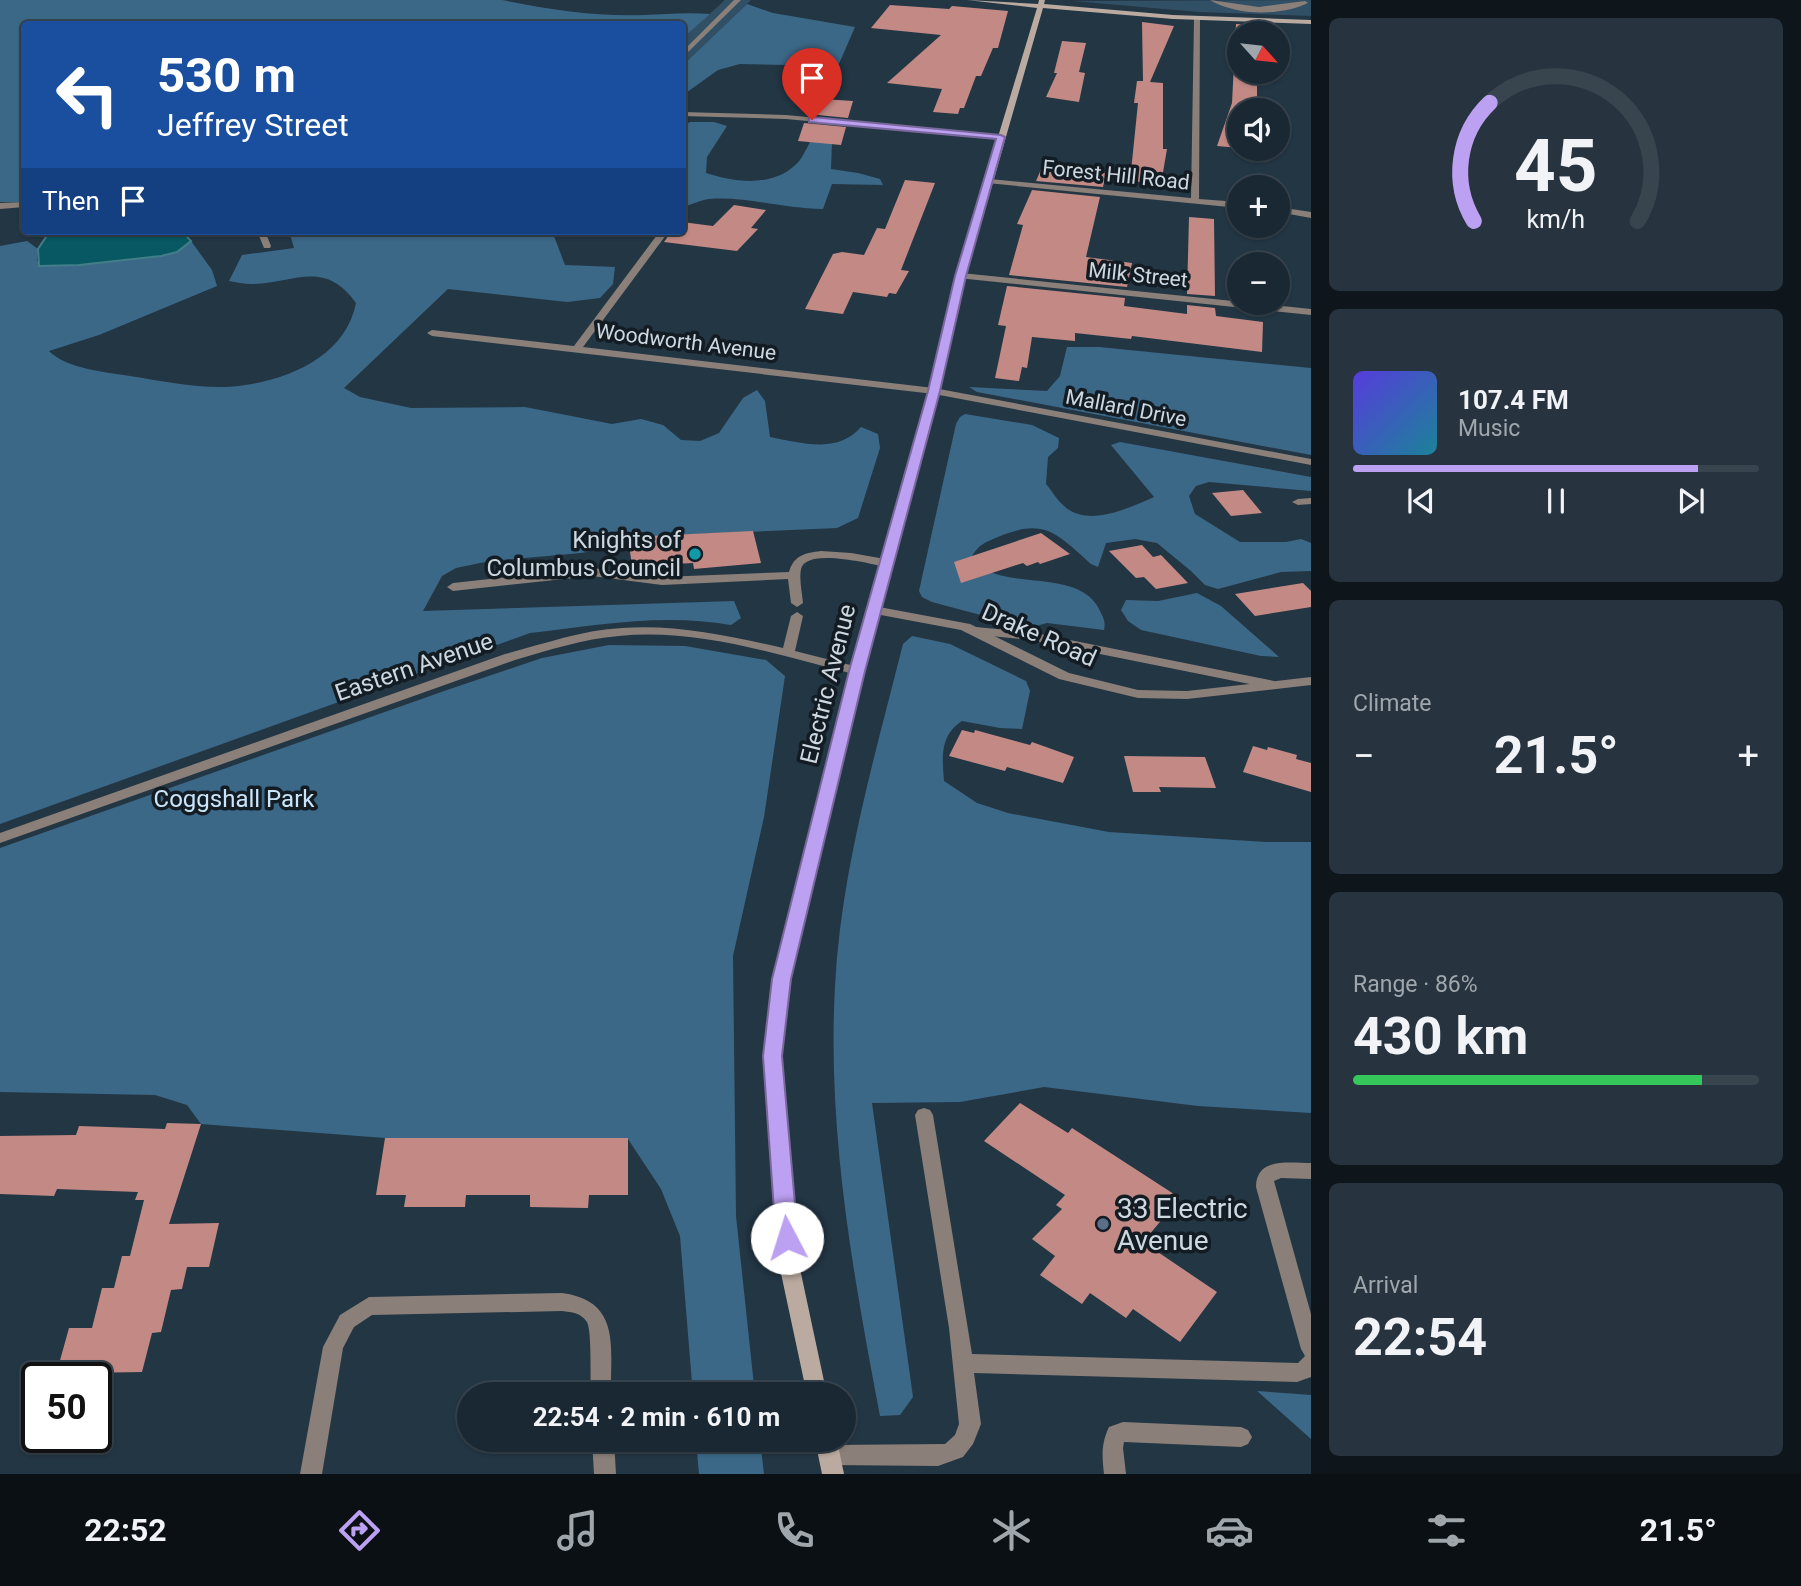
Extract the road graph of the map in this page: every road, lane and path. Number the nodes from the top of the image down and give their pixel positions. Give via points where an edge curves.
1 (738, 0) edge
2 (970, 0) edge
3 (1213, 0) edge
4 (1042, 2) edge
5 (1305, 3) edge
6 (1198, 18) junction
7 (1311, 22) edge
8 (686, 52) edge
9 (686, 114) edge
10 (1001, 137) junction
11 (990, 180) junction
12 (1195, 201) junction
13 (1227, 204) edge
14 (21, 205) edge
15 (0, 206) edge
16 (1290, 212) edge
17 (1311, 215) edge
18 (263, 235) edge
19 (662, 235) edge
20 (267, 246) dead end
21 (961, 276) junction
22 (1311, 312) edge
23 (432, 333) dead end
24 (578, 348) junction
25 (934, 391) junction
26 (1311, 463) edge
27 (887, 563) junction
28 (795, 575) junction
29 (453, 587) dead end
30 (874, 610) junction
31 (976, 631) junction
32 (788, 654) junction
33 (857, 671) junction
34 (1311, 681) edge
35 (1274, 685) junction
36 (0, 838) edge
37 (925, 1115) dead end
38 (1311, 1171) edge
39 (1311, 1349) edge
40 (964, 1363) junction
41 (1311, 1363) edge
42 (600, 1382) edge
43 (814, 1382) edge
44 (1241, 1437) dead end
45 (604, 1452) edge
46 (830, 1456) edge
47 (311, 1474) edge
48 (605, 1474) edge
49 (1115, 1474) edge

1 - 8 street
2 - 4 main road
3 - 5 street via 1258,9
4 - 6 main road
4 - 10 main road, Electric Avenue
6 - 7 main road
6 - 12 street
9 - 10 street via 786,117
10 - 11 main road, Electric Avenue
11 - 12 street, Forest Hill Road
11 - 21 main road, Electric Avenue
12 - 13 street, Forest Hill Road
14 - 15 street
16 - 17 street
18 - 20 street
19 - 24 street
21 - 22 street, Milk Street
21 - 25 main road, Electric Avenue
23 - 24 street, Woodworth Avenue
24 - 25 street, Woodworth Avenue
25 - 26 street, Mallard Drive
25 - 27 main road, Electric Avenue
27 - 28 street via 808,555 797,564
27 - 30 main road, Electric Avenue
28 - 29 street via 662,581 592,572
28 - 32 street via 797,609
30 - 31 street, Drake Road
30 - 33 main road, Electric Avenue
31 - 35 street via 1030,636
31 - 35 street, Drake Road via 1064,676 1138,694 1172,696
32 - 33 street, Eastern Avenue
32 - 36 street, Eastern Avenue via 720,638 648,631 589,636 510,657
33 - 43 main road, Electric Avenue via 782,979 772,1056 789,1264
34 - 35 street, Drake Road
37 - 40 street
38 - 39 street via 1279,1170 1265,1177 1265,1187
40 - 41 street via 1297,1373
40 - 46 street via 970,1424 962,1447 953,1454
42 - 47 street via 596,1318 583,1306 562,1302 362,1308 347,1321 333,1348
44 - 49 street via 1116,1434 1112,1448
45 - 48 street

